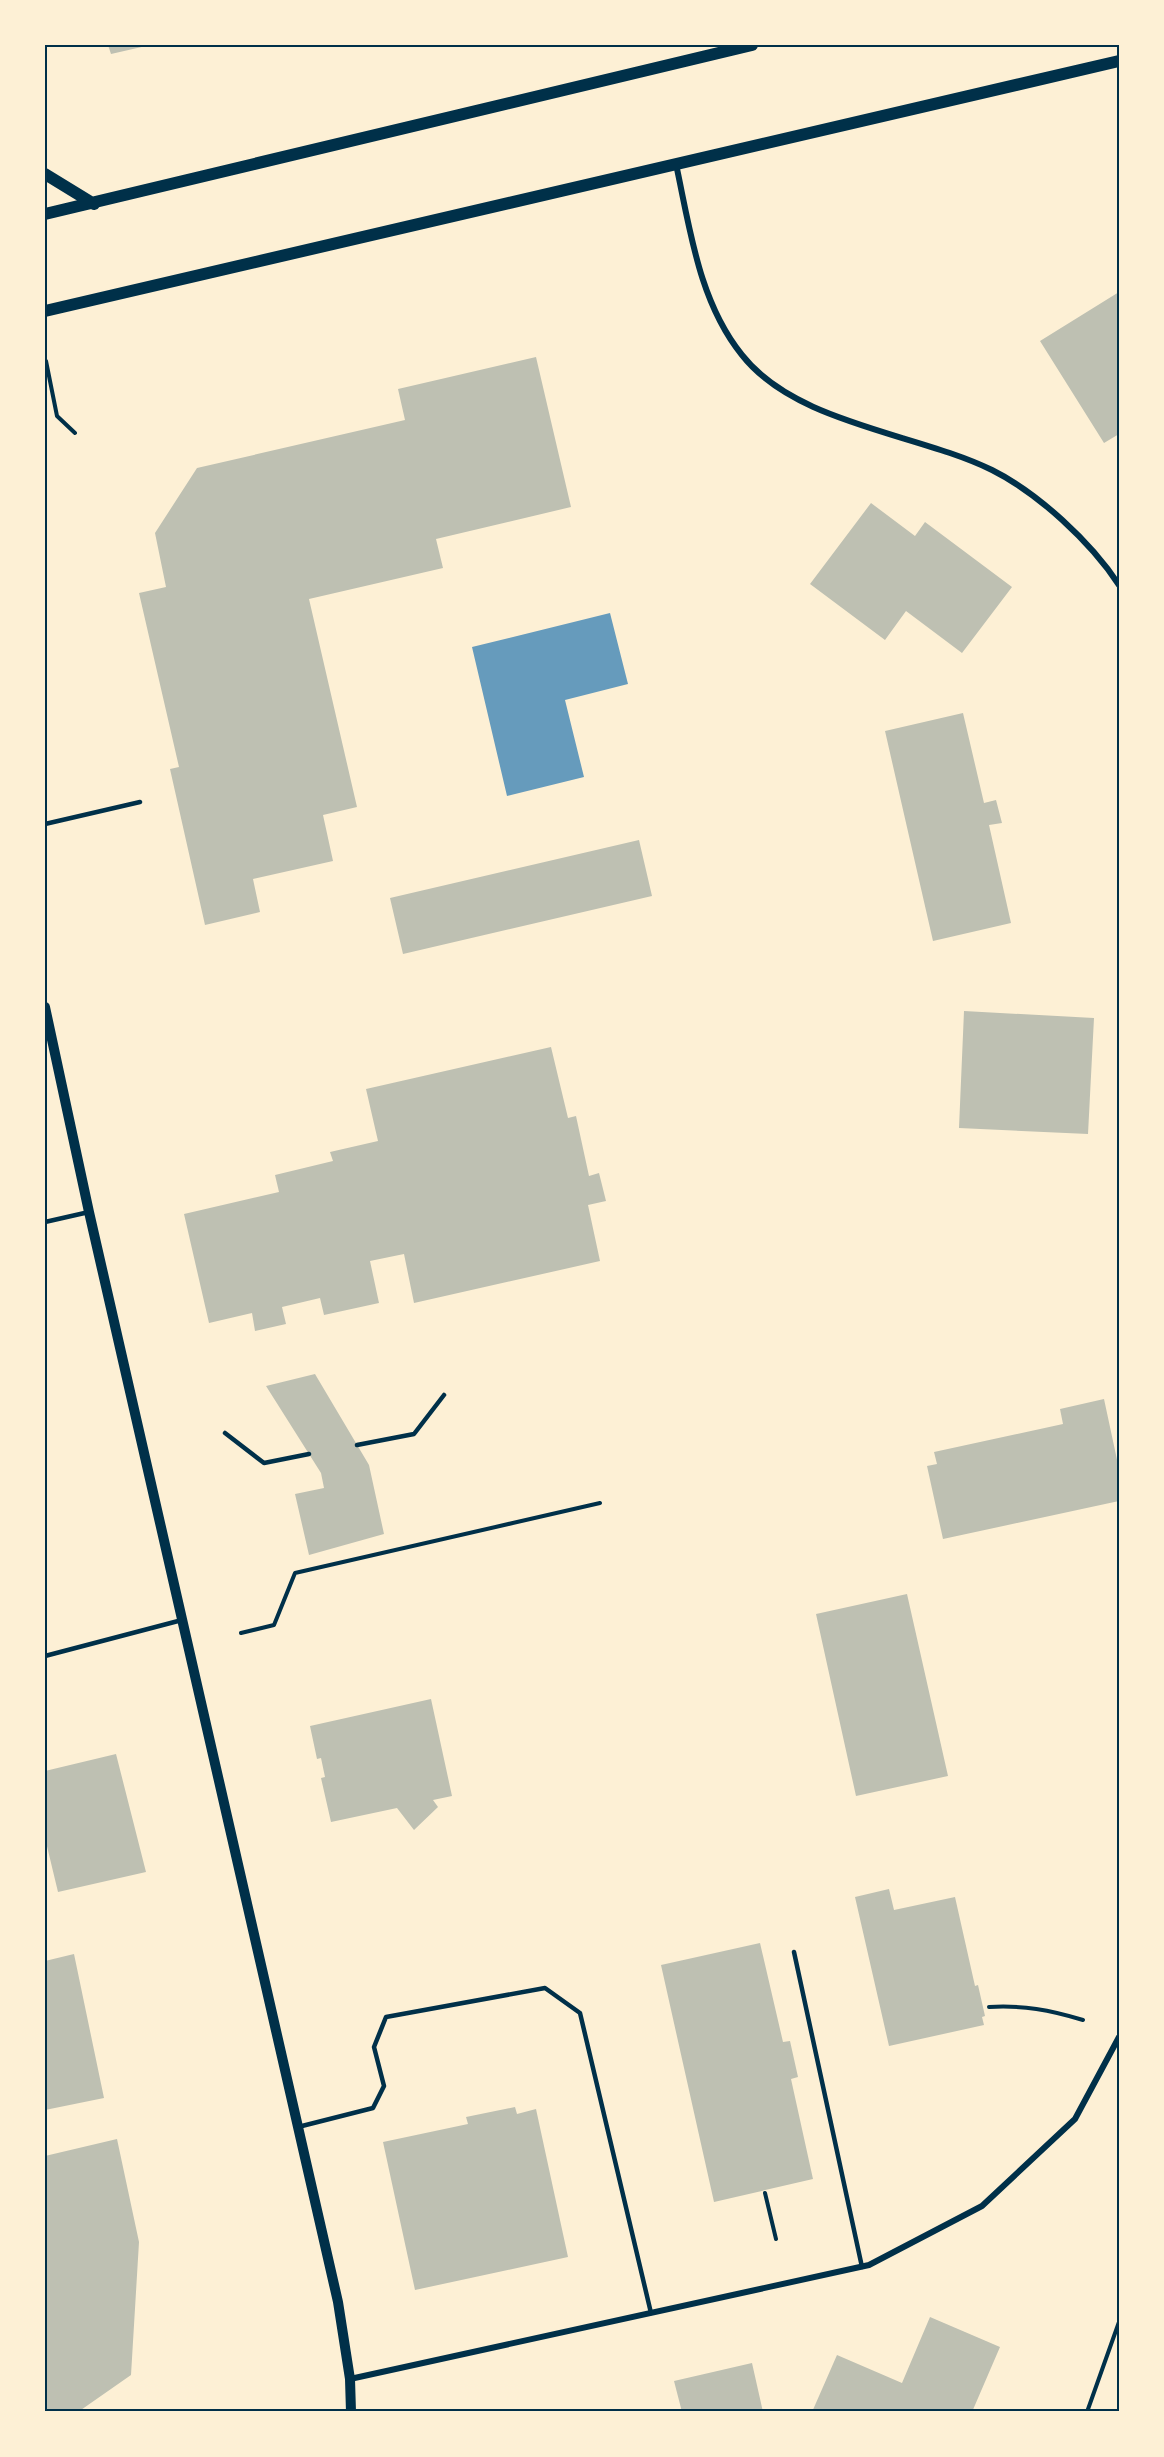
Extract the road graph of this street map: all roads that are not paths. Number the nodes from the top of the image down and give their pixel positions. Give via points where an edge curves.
1 (752, 45) edge
2 (1119, 62) edge
3 (675, 163) junction
4 (45, 174) edge
5 (94, 204) junction
6 (45, 214) edge
7 (45, 310) edge
8 (1119, 585) edge
9 (140, 802) dead end
10 (45, 824) edge
11 (45, 1007) edge
12 (89, 1212) junction
13 (45, 1222) edge
14 (444, 1395) dead end
15 (225, 1433) dead end
16 (357, 1445) dead end
17 (309, 1454) dead end
18 (183, 1620) junction
19 (45, 1656) edge
20 (794, 1952) dead end
21 (1119, 2037) edge
22 (298, 2127) junction
23 (862, 2267) junction
24 (651, 2313) junction
25 (350, 2379) junction
26 (351, 2412) edge

1 - 5 main road
2 - 3 main road
3 - 7 main road
3 - 8 street via 704,288 725,331 759,374 799,400 993,470 1068,526 1099,557
4 - 5 main road
5 - 6 main road
9 - 10 lane
11 - 12 street
12 - 13 lane
12 - 18 street
14 - 16 lane via 414,1434
15 - 17 lane via 264,1463
18 - 19 lane
18 - 22 street
20 - 23 lane
21 - 23 street via 1075,2119 982,2206
22 - 24 lane via 373,2108 384,2086 374,2047 386,2017 545,1988 580,2013
22 - 25 street via 338,2302
23 - 24 street
24 - 25 street
25 - 26 street

